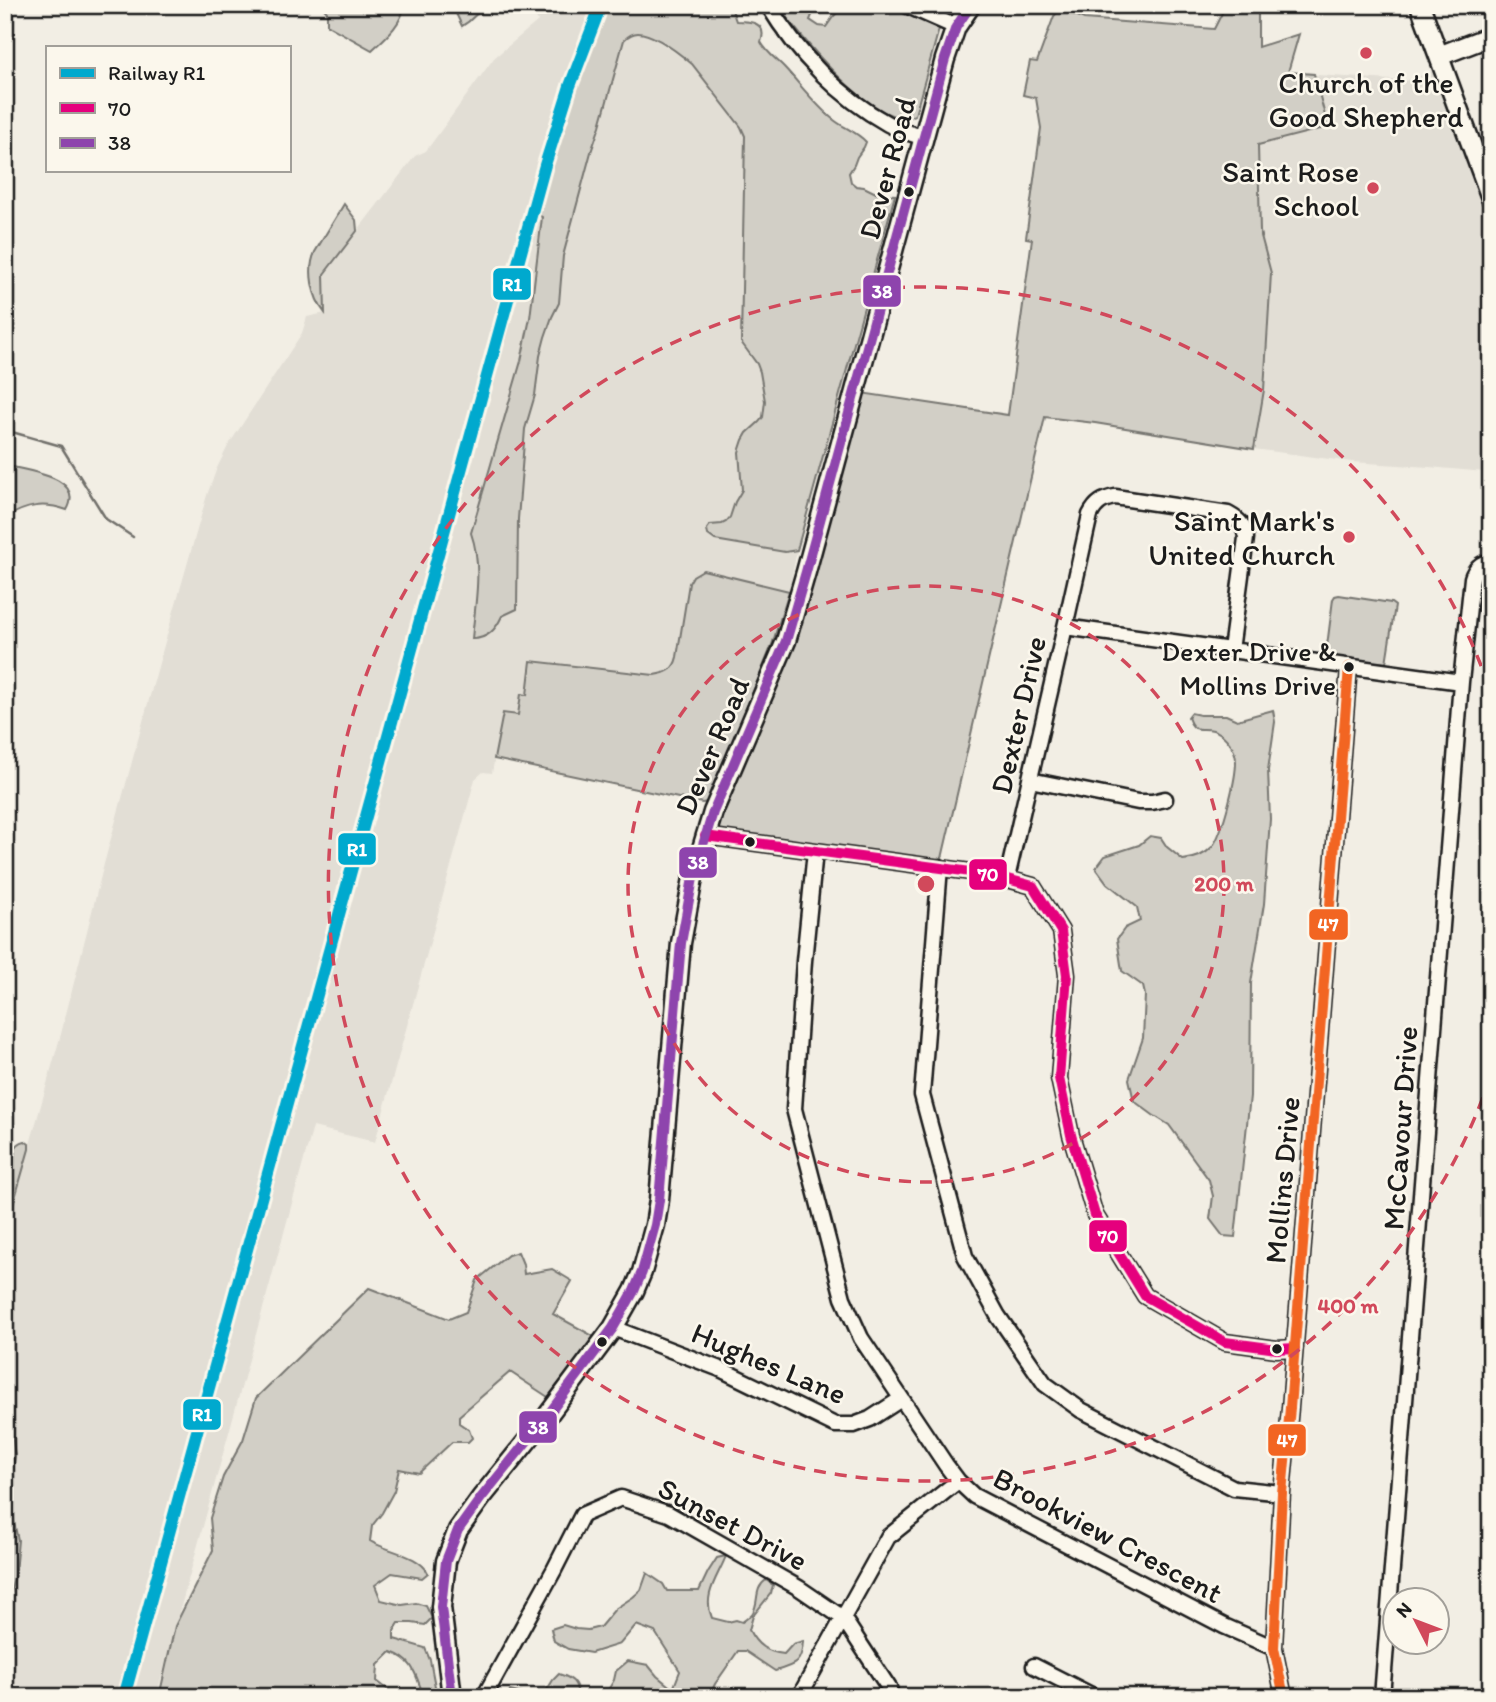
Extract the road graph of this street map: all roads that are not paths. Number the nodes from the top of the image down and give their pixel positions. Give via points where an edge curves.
1 (768, 5) edge
2 (905, 5) edge
3 (971, 5) edge
4 (1420, 5) edge
5 (956, 27) junction
6 (1491, 37) edge
7 (1439, 56) junction
8 (924, 138) junction
9 (1491, 198) edge
10 (1485, 563) edge
11 (1065, 627) junction
12 (1231, 650) junction
13 (1349, 667) junction
14 (1461, 682) junction
15 (1030, 780) junction
16 (1165, 799) dead end
17 (705, 836) junction
18 (816, 851) junction
19 (940, 867) junction
20 (1007, 878) junction
21 (613, 1328) junction
22 (1295, 1348) junction
23 (901, 1399) junction
24 (958, 1481) junction
25 (1282, 1493) junction
26 (843, 1618) junction
27 (1274, 1648) junction
28 (1034, 1666) dead end
29 (452, 1697) edge
30 (484, 1697) edge
31 (799, 1697) edge
32 (892, 1697) edge
33 (1095, 1697) edge
34 (1284, 1697) edge
35 (1382, 1697) edge

1 - 8 street via 796,45 837,87 881,119
2 - 5 street
3 - 5 main road, Dever Road
4 - 7 main road
5 - 8 main road, Dever Road
6 - 7 main road
7 - 9 main road
8 - 17 main road, Dever Road via 786,641
10 - 14 street, McCavour Drive via 1472,578
11 - 12 street, Dexter Drive
11 - 12 street via 1090,514 1100,501 1115,497 1228,514 1242,523 1247,537
11 - 15 street, Dexter Drive
12 - 13 street, Dexter Drive
13 - 14 street, Dexter Drive
13 - 22 street, Mollins Drive
14 - 35 street, McCavour Drive
15 - 16 street via 1138,802
15 - 20 street, Dexter Drive
17 - 18 street
17 - 21 main road, Dever Road via 681,943 655,1225 642,1272
18 - 19 street
18 - 23 street, Brookview Crescent via 793,1110 843,1298 861,1338
19 - 20 street
19 - 25 street via 922,1095 965,1255 998,1316 1045,1384 1081,1410 1234,1488
20 - 22 street via 1033,886 1061,931 1067,975 1059,1078 1095,1215 1130,1275 1145,1296 1225,1342
21 - 23 street, Hughes Lane via 720,1369 835,1425 870,1419
21 - 29 main road, Dever Road via 458,1530 446,1561 441,1607
22 - 25 street, Mollins Drive
23 - 24 street, Brookview Crescent
24 - 26 street via 888,1537
24 - 27 street, Brookview Crescent via 974,1496
25 - 27 street, Mollins Drive
26 - 30 street, Sunset Drive via 669,1514 621,1498 582,1515
26 - 31 street
26 - 32 street, Sunset Drive
27 - 34 street, Mollins Drive
28 - 33 street

